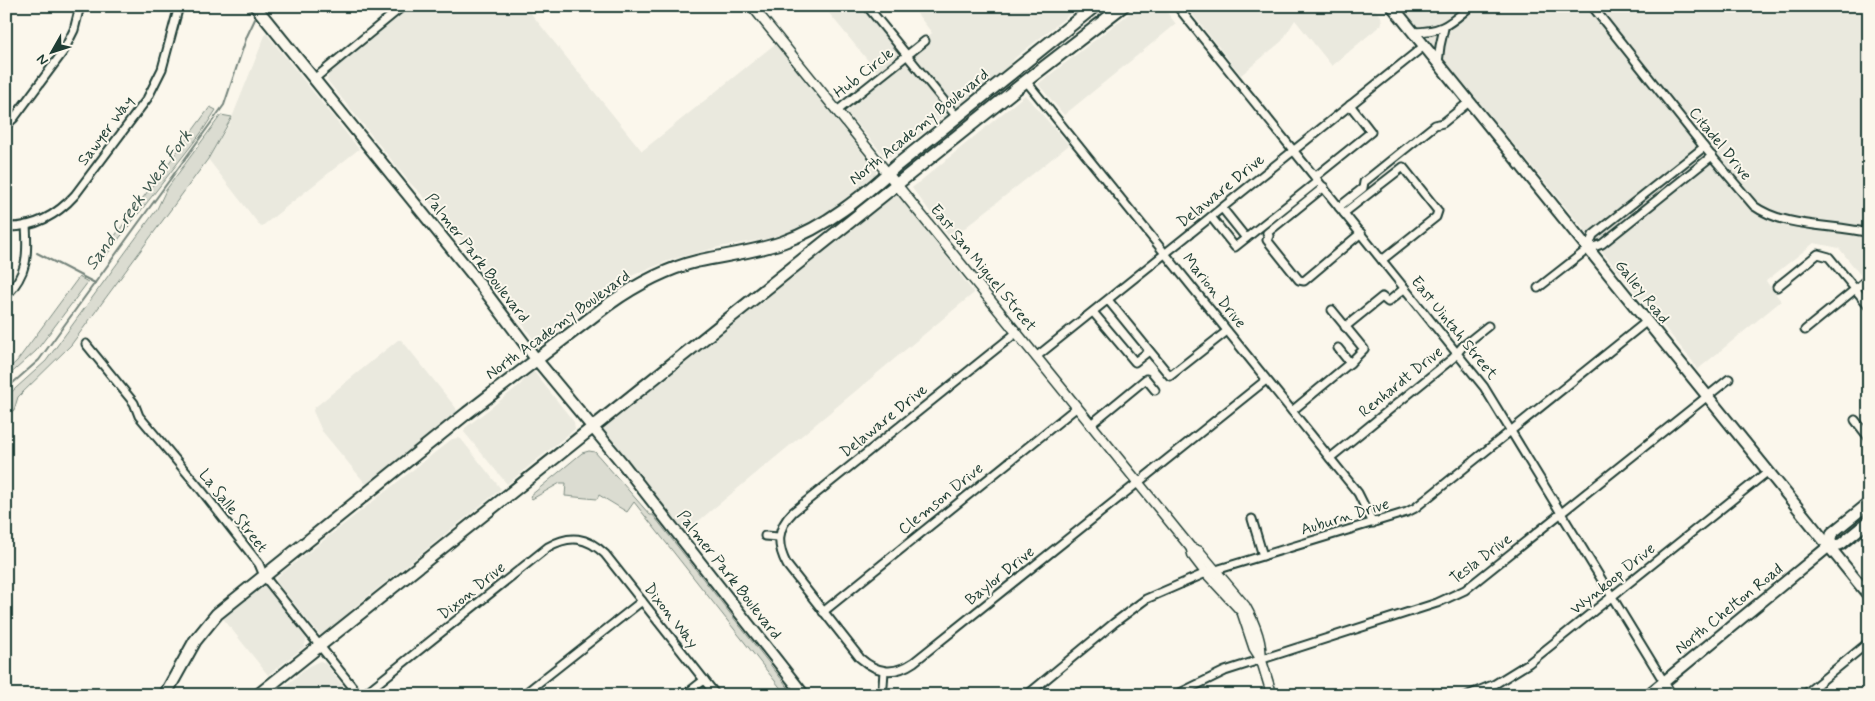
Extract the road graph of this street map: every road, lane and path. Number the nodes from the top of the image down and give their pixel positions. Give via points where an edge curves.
1 (80, 6) edge
2 (179, 6) edge
3 (254, 6) edge
4 (403, 6) edge
5 (752, 6) edge
6 (868, 6) edge
7 (1096, 6) edge
8 (1122, 6) edge
9 (1177, 6) edge
10 (1392, 6) edge
11 (1471, 6) edge
12 (1592, 6) edge
13 (1444, 28) junction
14 (1413, 32) junction
15 (926, 42) dead end
16 (1424, 46) junction
17 (908, 56) junction
18 (1438, 63) junction
19 (314, 79) junction
20 (1026, 82) junction
21 (1469, 102) junction
22 (1350, 105) junction
23 (837, 112) junction
24 (957, 117) junction
25 (6, 125) edge
26 (1704, 147) junction
27 (1294, 150) junction
28 (1712, 156) junction
29 (888, 173) junction
30 (1317, 179) junction
31 (897, 185) junction
32 (1324, 187) junction
33 (1222, 208) junction
34 (1342, 210) junction
35 (1211, 217) junction
36 (26, 225) junction
37 (6, 226) edge
38 (1361, 233) junction
39 (1869, 233) edge
40 (1246, 238) junction
41 (1588, 249) junction
42 (1165, 254) junction
43 (1382, 260) junction
44 (1869, 278) edge
45 (1404, 288) junction
46 (1538, 288) dead end
47 (1777, 288) dead end
48 (1855, 289) junction
49 (6, 296) edge
50 (1108, 300) junction
51 (1869, 306) edge
52 (1332, 310) dead end
53 (1093, 312) junction
54 (1646, 322) junction
55 (1488, 326) dead end
56 (1345, 327) junction
57 (1805, 330) dead end
58 (1226, 331) junction
59 (1016, 333) junction
60 (86, 344) dead end
61 (1338, 348) dead end
62 (1149, 351) junction
63 (1458, 353) junction
64 (1036, 357) junction
65 (536, 359) junction
66 (1350, 363) junction
67 (1729, 379) dead end
68 (1266, 380) junction
69 (1155, 390) dead end
70 (1707, 396) junction
71 (1076, 408) junction
72 (1292, 411) junction
73 (1855, 420) dead end
74 (1090, 425) junction
75 (593, 428) junction
76 (1512, 431) junction
77 (1869, 438) edge
78 (1330, 458) junction
79 (1767, 472) junction
80 (1138, 483) junction
81 (1869, 503) edge
82 (1562, 514) junction
83 (1252, 520) dead end
84 (1869, 521) edge
85 (1373, 523) junction
86 (765, 536) dead end
87 (778, 537) junction
88 (1828, 547) junction
89 (1191, 548) junction
90 (605, 554) joint
91 (1263, 556) junction
92 (1216, 570) junction
93 (1206, 573) junction
94 (264, 576) junction
95 (1869, 596) edge
96 (1613, 597) junction
97 (642, 601) junction
98 (823, 612) junction
99 (1869, 642) edge
100 (320, 646) junction
101 (1261, 659) junction
102 (884, 671) junction
103 (704, 680) junction
104 (1664, 681) junction
105 (883, 686) dead end
106 (165, 695) edge
107 (258, 695) edge
108 (359, 695) edge
109 (363, 695) edge
110 (523, 695) edge
111 (685, 695) edge
112 (716, 695) edge
113 (804, 695) edge
114 (1027, 695) edge
115 (1176, 695) edge
116 (1272, 695) edge
117 (1468, 695) edge
118 (1648, 695) edge
119 (1672, 695) edge
120 (1804, 695) edge

1 - 25 street via 74,30 63,52
2 - 36 street, Sawyer Way via 162,69 147,99 76,195 41,221
3 - 19 main road, Palmer Park Boulevard
4 - 19 street
5 - 23 street, East San Miguel Street
6 - 17 street, Hub Circle
7 - 24 highway, North Academy Boulevard
8 - 20 highway, North Academy Boulevard
9 - 27 street, East Uintah Street
10 - 14 main road, Galley Road
11 - 13 street
12 - 26 street, Citadel Drive
13 - 14 street
13 - 18 street
14 - 16 main road, Galley Road
15 - 17 street, Hub Circle
16 - 18 main road, Galley Road
16 - 22 street, Delaware Drive
17 - 23 street, Hub Circle
17 - 24 street, Hub Circle
18 - 21 main road, Galley Road
19 - 65 main road, Palmer Park Boulevard via 472,274
20 - 31 highway, North Academy Boulevard
20 - 42 street, Marion Drive
21 - 34 street via 1364,182 1363,188
21 - 41 main road, Galley Road
22 - 27 street, Delaware Drive
22 - 30 street via 1371,132
23 - 29 street, East San Miguel Street
24 - 29 highway, North Academy Boulevard
26 - 28 street, Citadel Drive
26 - 41 street via 1594,234
27 - 30 street, East Uintah Street
27 - 33 street, Delaware Drive
28 - 39 street, Citadel Drive via 1748,200 1764,213 1785,220
28 - 41 street via 1602,244
29 - 31 street, East San Miguel Street
29 - 65 highway, North Academy Boulevard via 842,209 800,235 766,248 684,265 631,288
30 - 32 street, East Uintah Street
30 - 40 street
31 - 59 street, East San Miguel Street
31 - 75 highway, North Academy Boulevard
32 - 34 street, East Uintah Street
32 - 38 street via 1267,233 1267,240 1299,280 1304,281
33 - 35 street, Delaware Drive
33 - 40 street
34 - 38 street, East Uintah Street
34 - 43 street via 1403,167 1438,210 1436,217
35 - 40 street via 1236,247
35 - 42 street, Delaware Drive
36 - 37 street, Sawyer Way
36 - 49 street via 26,263
38 - 43 street, East Uintah Street
41 - 46 street
41 - 54 main road, Galley Road
42 - 50 street, Delaware Drive
42 - 58 street, Marion Drive
43 - 45 street, East Uintah Street
44 - 48 street
45 - 56 street via 1388,302 1382,297
45 - 63 street, East Uintah Street
47 - 48 street via 1818,254 1829,257
48 - 51 street
48 - 57 street
50 - 53 street, Delaware Drive
50 - 62 street
52 - 56 street
53 - 62 street via 1135,362
53 - 64 street, Delaware Drive
54 - 70 main road, Galley Road
54 - 76 street, Auburn Drive
55 - 63 street, Renhardt Drive
56 - 66 street via 1364,349
58 - 62 street via 1170,376
58 - 68 street, Marion Drive
59 - 64 street, East San Miguel Street
59 - 87 street, Delaware Drive via 793,512 782,525
60 - 94 street, La Salle Street via 134,403 139,416 259,564
61 - 66 street
63 - 76 street, East Uintah Street
63 - 78 street, Renhardt Drive
64 - 71 street, East San Miguel Street
65 - 75 main road, Palmer Park Boulevard
65 - 94 highway, North Academy Boulevard
66 - 72 street
67 - 70 street, Tesla Drive
68 - 72 street, Marion Drive
68 - 80 street, Baylor Drive
69 - 74 street via 1146,380
70 - 79 main road, Galley Road
70 - 82 street, Tesla Drive
71 - 74 street, East San Miguel Street
71 - 98 street, Clemson Drive
72 - 78 street, Marion Drive
73 - 77 street
74 - 80 street, East San Miguel Street
75 - 100 highway, North Academy Boulevard
75 - 113 main road, Palmer Park Boulevard
76 - 82 street, East Uintah Street
76 - 85 street, Auburn Drive via 1415,508
78 - 85 street, Marion Drive via 1358,493
79 - 88 main road, Galley Road
79 - 96 street, Wynkoop Drive
80 - 89 street, East San Miguel Street
80 - 102 street, Baylor Drive via 914,662 902,669
81 - 88 main road, North Chelton Road via 1832,533
82 - 96 street, East Uintah Street
82 - 101 street, Tesla Drive via 1457,595
83 - 91 street
84 - 88 main road, North Chelton Road via 1841,544
85 - 91 street, Auburn Drive
86 - 87 street
87 - 98 street via 779,548 787,564
88 - 95 main road, Galley Road
88 - 104 main road, North Chelton Road
89 - 92 street, East San Miguel Street
89 - 93 street, East San Miguel Street
90 - 97 street, Dixon Way
90 - 109 street, Dixon Drive via 582,540 558,541
91 - 92 street, Auburn Drive
92 - 93 street, Auburn Drive
92 - 101 street via 1251,616 1261,647
93 - 101 street via 1242,612
93 - 114 street, Auburn Drive via 1146,599
94 - 100 street, La Salle Street
94 - 106 highway, North Academy Boulevard via 217,614 203,630
96 - 104 street, East Uintah Street
96 - 117 street, Wynkoop Drive via 1523,667
97 - 103 street, Dixon Way
97 - 110 street
98 - 102 street via 860,658
99 - 120 street
100 - 107 highway, North Academy Boulevard
100 - 108 street, La Salle Street
101 - 115 street, Tesla Drive via 1225,671
101 - 116 street
102 - 105 street
103 - 111 street
103 - 112 street, Dixon Way
104 - 118 main road, North Chelton Road
104 - 119 street, East Uintah Street

